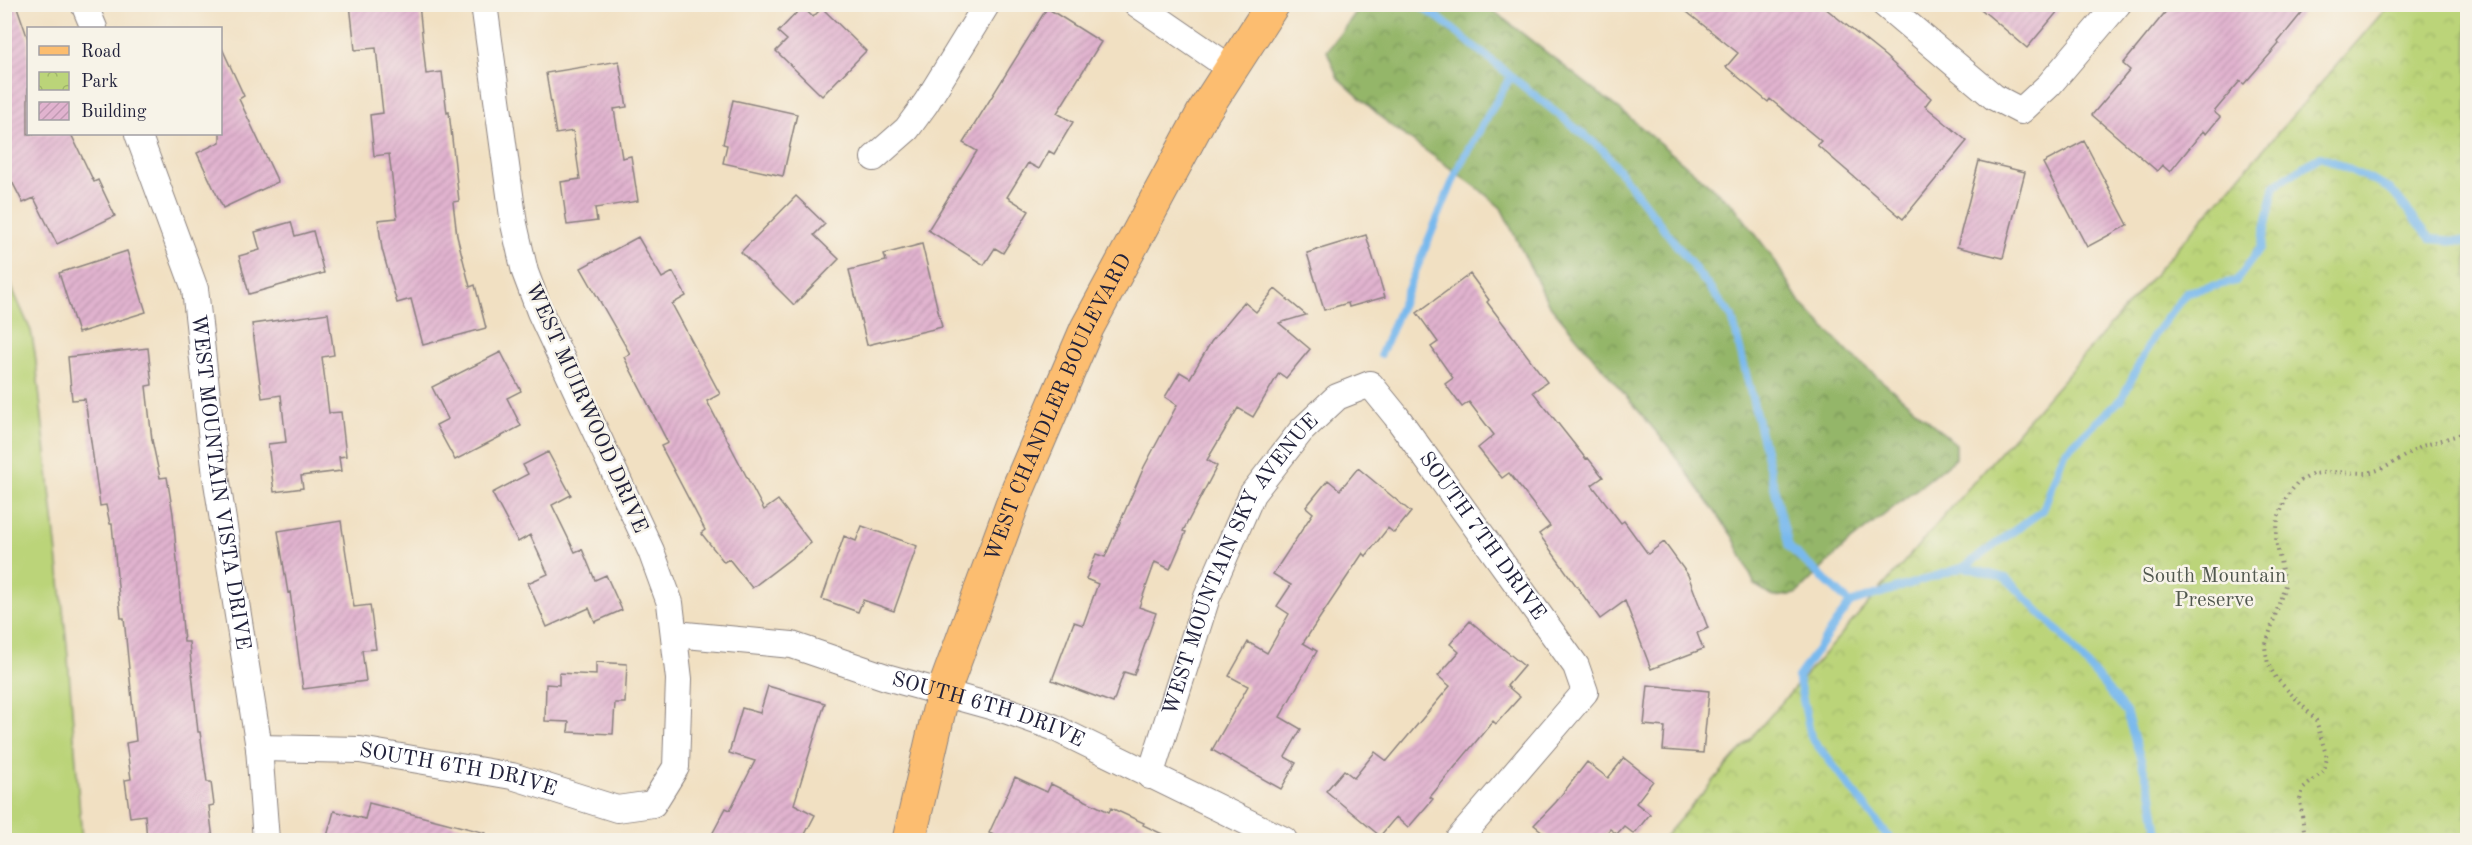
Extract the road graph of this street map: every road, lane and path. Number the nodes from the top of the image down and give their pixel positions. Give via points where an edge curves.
1 (84, 4) edge
2 (484, 4) edge
3 (987, 4) edge
4 (1137, 4) edge
5 (1273, 4) edge
6 (1884, 4) edge
7 (2118, 4) edge
8 (94, 27) edge
9 (1230, 68) junction
10 (138, 135) edge
11 (874, 158) dead end
12 (1370, 384) joint
13 (2468, 432) edge
14 (675, 634) junction
15 (943, 693) junction
16 (259, 748) junction
17 (1150, 776) junction
18 (652, 804) joint
19 (266, 840) edge
20 (909, 840) edge
21 (1284, 840) edge
22 (1458, 840) edge
23 (2299, 840) edge

1 - 8 street
2 - 14 street, WEST MUIRWOOD DRIVE via 514,224 525,272 651,551 670,603
3 - 11 street via 920,112
4 - 9 street
5 - 9 main road, WEST CHANDLER BOULEVARD
6 - 7 street via 1994,97 2021,111 2049,86
9 - 15 main road, WEST CHANDLER BOULEVARD via 1088,328 1018,489
10 - 16 street, WEST MOUNTAIN VISTA DRIVE via 195,289 216,476
12 - 17 street, WEST MOUNTAIN SKY AVENUE via 1337,397 1301,431 1252,494 1207,597
12 - 22 street, SOUTH 7TH DRIVE via 1576,666 1586,692
13 - 23 path via 2422,446 2368,473 2313,474 2297,483 2286,498 2278,518 2276,541 2285,585 2265,647 2276,678 2316,720 2327,758 2324,771 2303,789 2300,800 2304,830
14 - 15 street, SOUTH 6TH DRIVE via 792,645
14 - 18 street, WEST MUIRWOOD DRIVE via 679,679 676,767
15 - 17 street, SOUTH 6TH DRIVE via 1053,727
15 - 20 main road, WEST CHANDLER BOULEVARD
16 - 18 street, SOUTH 6TH DRIVE via 360,750 512,776 617,809
16 - 19 street, WEST MOUNTAIN VISTA DRIVE
17 - 21 street, SOUTH 6TH DRIVE

